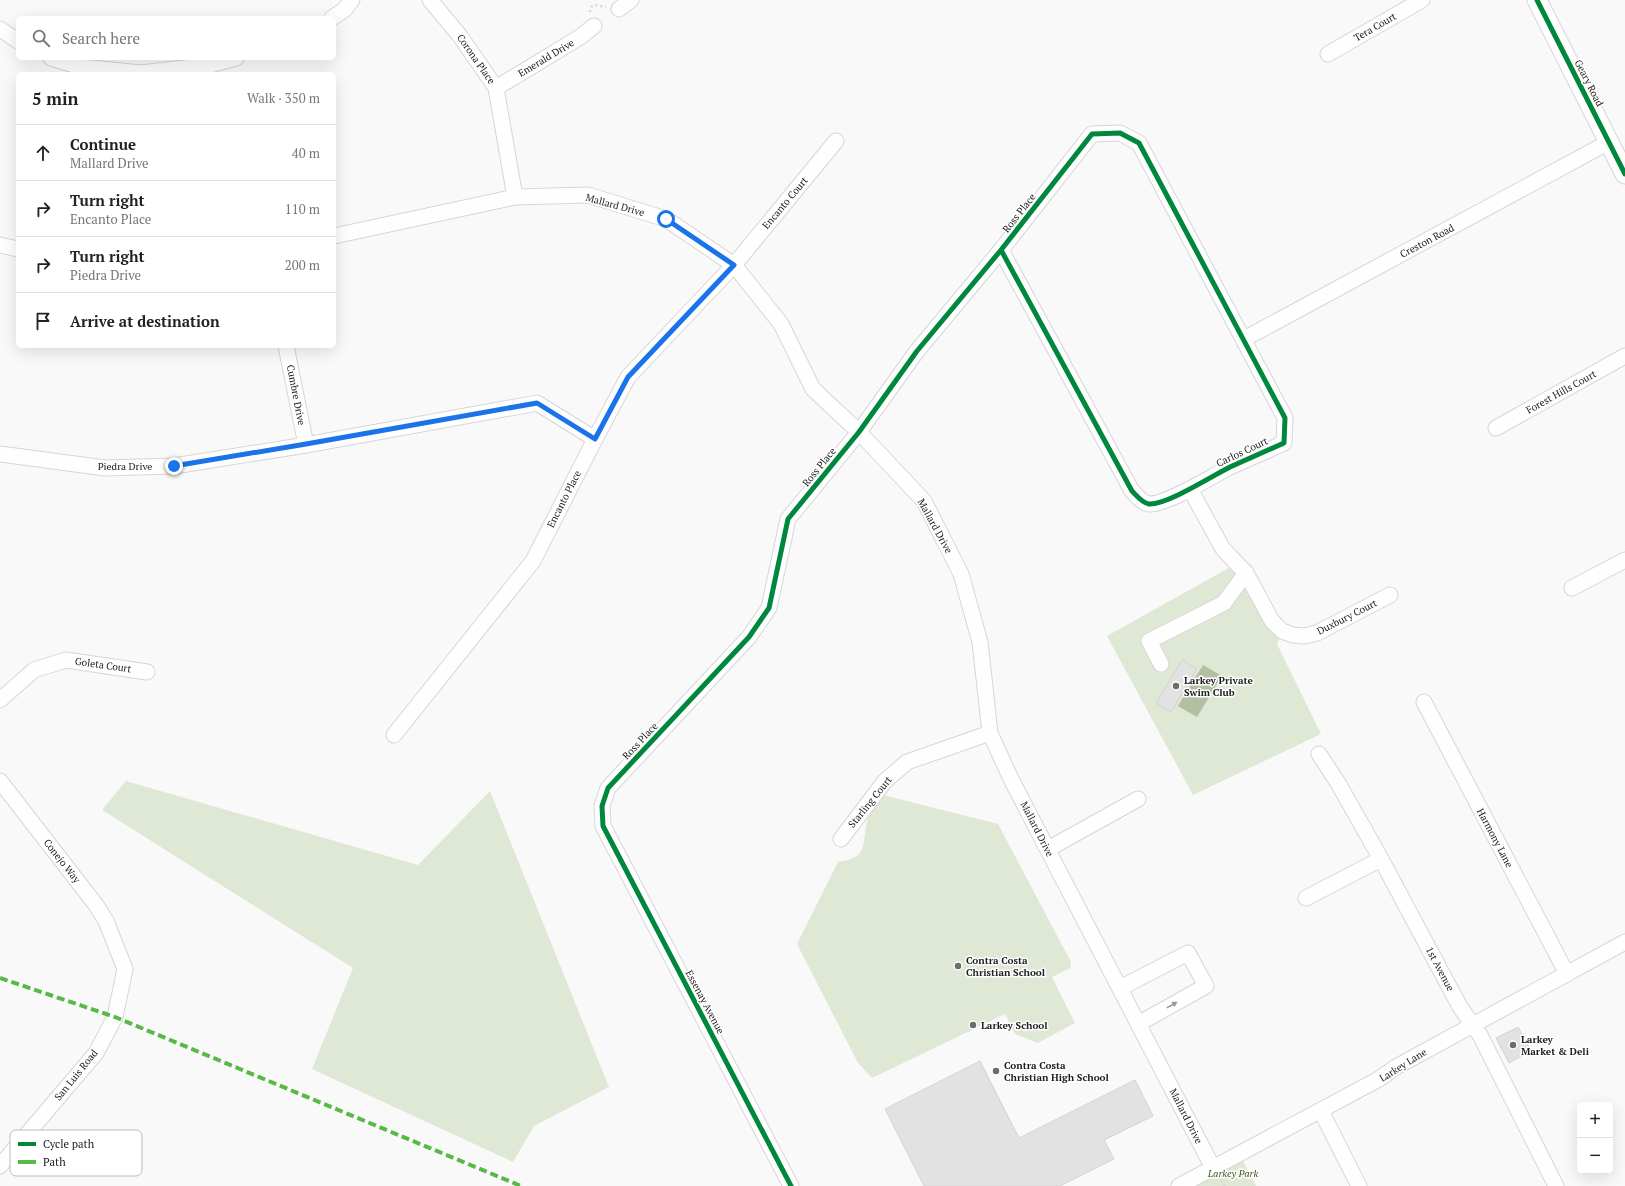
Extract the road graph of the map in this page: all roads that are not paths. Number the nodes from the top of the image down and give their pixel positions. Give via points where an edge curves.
1 (352, 0) edge
2 (430, 0) edge
3 (632, 0) edge
4 (1422, 0) edge
5 (1537, 0) edge
6 (619, 9) road end
7 (335, 16) edge
8 (594, 26) road end
9 (0, 29) edge
10 (16, 40) edge
11 (1328, 54) dead end
12 (58, 60) edge
13 (229, 60) edge
14 (131, 72) edge
15 (150, 72) edge
16 (496, 88) junction
17 (1092, 134) joint
18 (836, 141) dead end
19 (1609, 142) junction
20 (1625, 174) edge
21 (516, 197) junction
22 (336, 236) edge
23 (0, 245) edge
24 (16, 249) edge
25 (1002, 250) junction
26 (734, 265) junction
27 (1244, 339) junction
28 (286, 348) edge
29 (1625, 356) edge
30 (1496, 428) dead end
31 (859, 432) junction
32 (595, 439) junction
33 (306, 444) junction
34 (0, 454) edge
35 (1190, 489) junction
36 (1625, 560) edge
37 (1246, 573) junction
38 (1572, 588) dead end
39 (1390, 595) dead end
40 (1161, 664) dead end
41 (147, 672) dead end
42 (0, 700) edge
43 (1424, 702) dead end
44 (990, 733) junction
45 (394, 735) dead end
46 (1319, 754) dead end
47 (0, 781) edge
48 (1138, 799) dead end
49 (603, 826) joint
50 (841, 839) dead end
51 (1048, 849) junction
52 (1381, 859) junction
53 (1306, 898) dead end
54 (1625, 942) edge
55 (116, 946) joint
56 (1567, 974) junction
57 (1120, 988) junction
58 (1138, 1024) junction
59 (1472, 1024) junction
60 (1322, 1111) junction
61 (31, 1130) edge
62 (10, 1154) edge
63 (0, 1166) edge
64 (1217, 1174) junction
65 (791, 1186) edge
66 (1179, 1186) edge
67 (1359, 1186) edge
68 (1556, 1186) edge

1 - 7 street
2 - 16 street, Corona Place via 460,36
3 - 6 street
4 - 11 street, Tera Court
5 - 19 main road, Geary Road
8 - 16 street, Emerald Drive
9 - 10 street
12 - 14 street via 81,67
13 - 15 street via 210,65
16 - 21 street, Corona Place
17 - 25 street, Ross Place
17 - 27 street, Carlos Court via 1120,133 1139,143
18 - 26 street, Encanto Court
19 - 20 main road, Geary Road
19 - 27 street, Creston Road
21 - 22 street, Mallard Drive
21 - 26 street, Mallard Drive via 588,195 666,219
23 - 24 street
25 - 31 street, Ross Place via 917,351
25 - 35 street, Carlos Court via 1132,491 1145,503 1151,504
26 - 31 street, Mallard Drive via 781,324 813,390
26 - 32 street, Encanto Place via 628,377
27 - 35 street, Carlos Court via 1284,418 1284,443
28 - 33 street, Cumbre Drive
29 - 30 street, Forest Hills Court
31 - 44 street, Mallard Drive via 924,501 961,574 980,642
31 - 49 street, Ross Place via 788,519 769,608 749,637 608,788 602,806
32 - 33 street, Piedra Drive via 537,403
32 - 45 street, Encanto Place via 533,561
33 - 34 street, Piedra Drive via 174,466 105,468
35 - 37 street, Duxbury Court via 1223,549
36 - 38 street
37 - 39 street, Duxbury Court via 1272,621 1282,632 1293,635 1317,633
37 - 40 street via 1224,603 1149,641
41 - 42 street, Goleta Court via 66,660 34,670
43 - 56 street, Harmony Lane
44 - 50 street, Starling Court via 907,762 885,781
44 - 51 street, Mallard Drive
46 - 52 street, 1st Avenue
47 - 55 street, Conejo Way via 96,905
48 - 51 street
49 - 65 street, Essenay Avenue
51 - 57 street, Mallard Drive
52 - 53 street
52 - 59 street, 1st Avenue via 1460,1007
54 - 56 street, Larkey Lane
55 - 61 street, San Luis Road via 125,969 115,1017 96,1053
56 - 59 street, Larkey Lane
57 - 58 street, Mallard Drive
58 -> 57 street via 1206,986 1188,953
58 - 64 street, Mallard Drive
59 - 60 street, Larkey Lane
59 - 68 street, 1st Avenue via 1480,1035
60 - 64 street, Larkey Lane
60 - 67 street
62 - 63 street, San Luis Road
64 - 66 street, Larkey Lane

